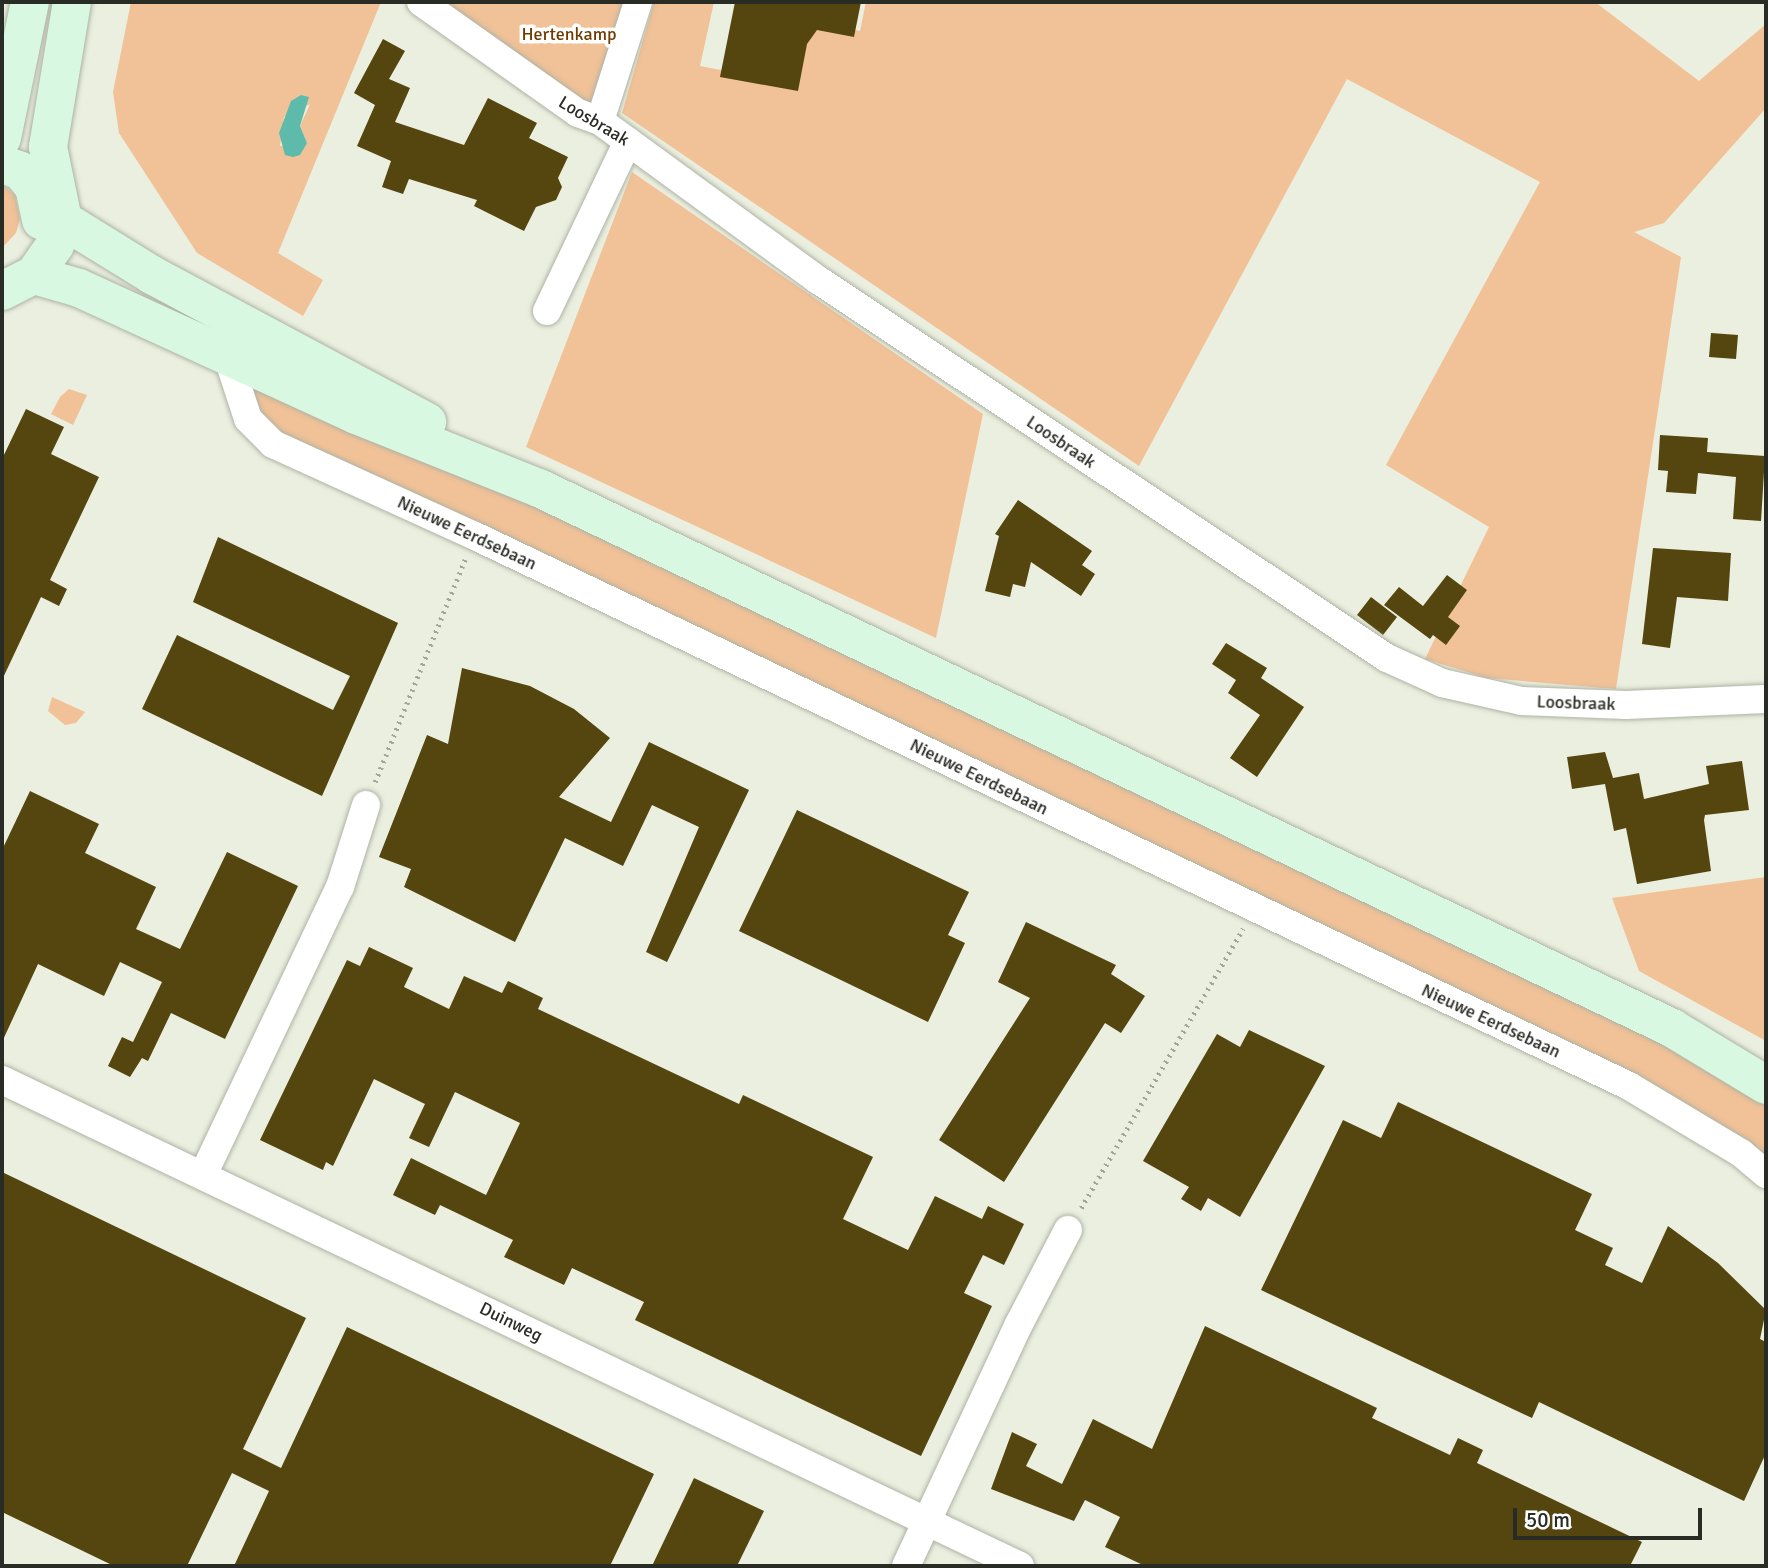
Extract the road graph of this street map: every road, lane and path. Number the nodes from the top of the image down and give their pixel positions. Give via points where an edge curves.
1 (30, 2) edge
2 (72, 2) edge
3 (421, 2) edge
4 (638, 2) edge
5 (6, 92) edge
6 (600, 121) junction
7 (2, 138) edge
8 (628, 141) junction
9 (27, 173) edge
10 (54, 226) junction
11 (12, 279) edge
12 (547, 311) dead end
13 (227, 355) junction
14 (541, 489) junction
15 (475, 536) junction
16 (1766, 699) edge
17 (366, 805) joint
18 (1254, 908) junction
19 (2, 1080) edge
20 (1766, 1085) edge
21 (1766, 1174) edge
22 (203, 1175) junction
23 (1068, 1230) joint
24 (927, 1522) junction
25 (906, 1566) edge
26 (1020, 1566) edge

1 - 5 main road
2 - 9 main road via 56,83 37,123
3 - 6 street, Loosbraak via 578,113
4 - 6 street
5 - 7 main road
6 - 8 street, Loosbraak
8 - 12 street
8 - 16 street, Loosbraak via 818,280 1387,658 1442,683 1521,701 1626,705
9 - 10 main road
10 - 11 main road
10 - 14 main road via 106,261 152,275 346,376
11 - 13 main road via 79,288
13 - 14 main road via 356,415
13 - 15 street, Nieuwe Eerdsebaan via 248,419 272,444
14 - 20 main road via 1672,1028
15 - 17 path
15 - 18 street, Nieuwe Eerdsebaan
17 - 22 street via 340,887
18 - 21 street, Nieuwe Eerdsebaan via 1629,1086 1741,1153
18 - 23 path
19 - 22 street, Duinweg
22 - 24 street, Duinweg
23 - 24 street
24 - 25 street
24 - 26 street, Duinweg

